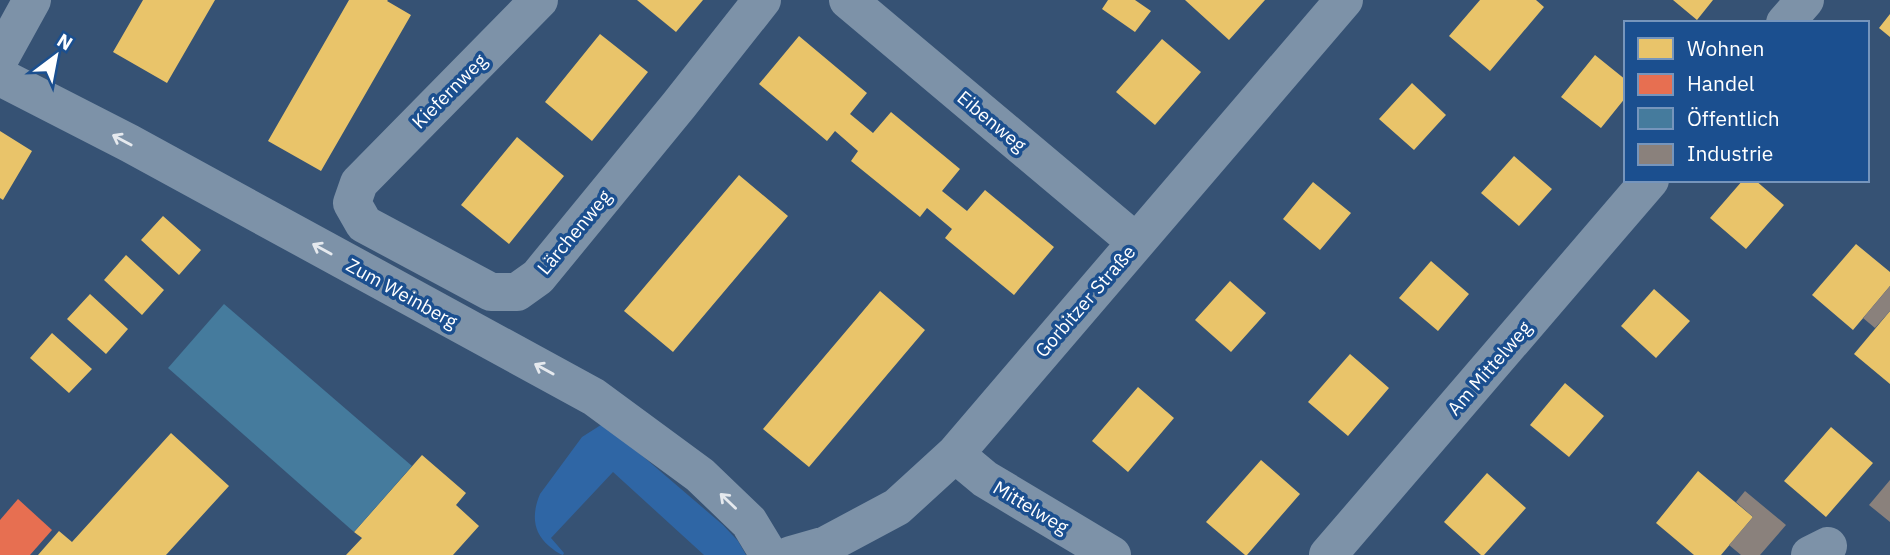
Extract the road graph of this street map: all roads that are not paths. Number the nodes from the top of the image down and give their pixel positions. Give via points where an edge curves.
1 (32, 0) edge
2 (539, 0) edge
3 (761, 0) edge
4 (848, 0) edge
5 (1344, 0) edge
6 (1805, 0) edge
7 (1787, 21) edge
8 (0, 58) edge
9 (0, 77) edge
10 (1648, 182) edge
11 (359, 183) joint
12 (1136, 242) junction
13 (954, 454) junction
14 (769, 555) edge
15 (791, 555) edge
16 (1112, 555) edge
17 (1328, 555) edge

1 - 8 street
2 - 11 street, Kiefernweg
3 - 11 street, Lärchenweg via 538,277 517,292 491,292 364,223 352,203
4 - 12 street, Eibenweg
5 - 12 street, Gorbitzer Straße
6 - 7 street
14 -> 9 street, Zum Weinberg via 749,522 701,475 594,397
10 - 17 street, Am Mittelweg
12 - 13 street, Gorbitzer Straße
13 - 15 street, Gorbitzer Straße via 897,507 826,545
13 - 16 street, Mittelweg via 985,479

